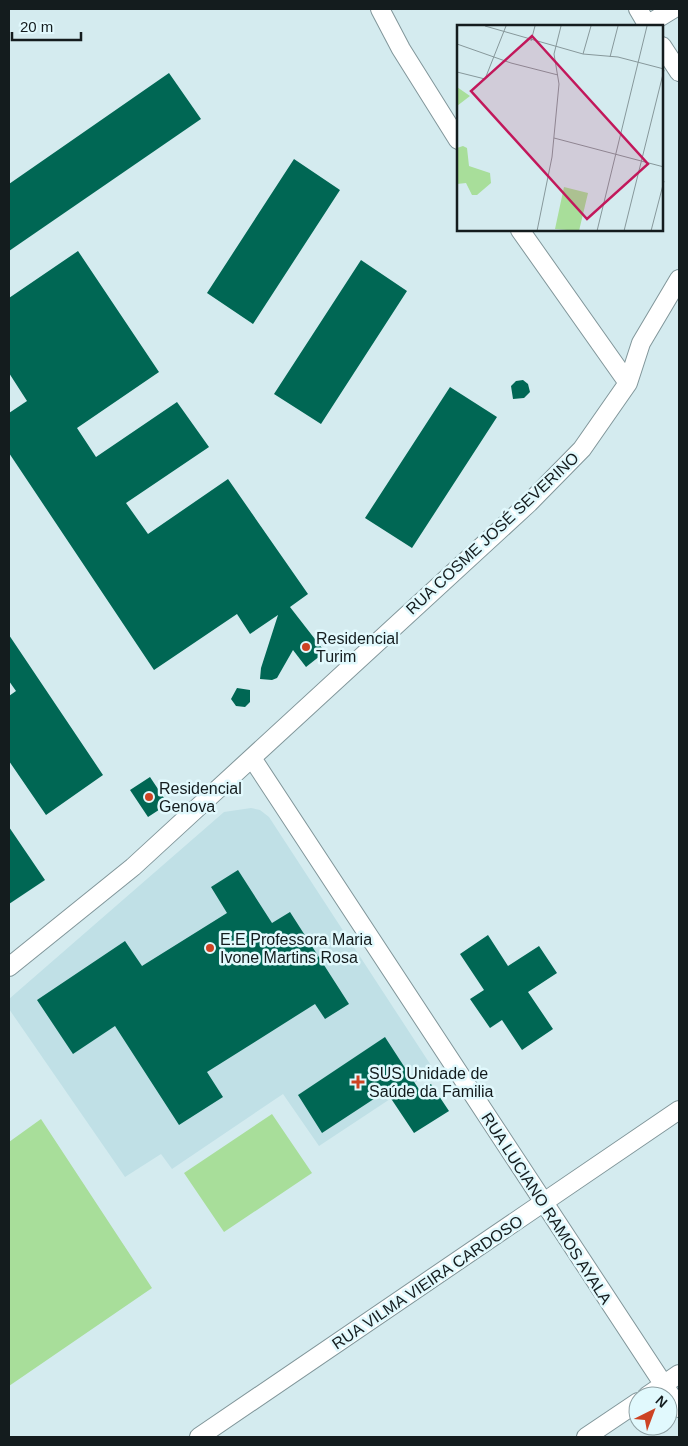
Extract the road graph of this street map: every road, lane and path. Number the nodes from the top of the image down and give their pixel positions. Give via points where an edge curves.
1 (380, 9) edge
2 (638, 9) edge
3 (673, 9) edge
4 (647, 25) edge
5 (649, 25) edge
6 (663, 48) edge
7 (679, 72) edge
8 (457, 138) edge
9 (521, 231) edge
10 (679, 279) edge
11 (628, 383) junction
12 (252, 758) junction
13 (9, 967) edge
14 (679, 1110) edge
15 (543, 1203) junction
16 (679, 1374) edge
17 (664, 1384) junction
18 (661, 1386) edge
19 (679, 1408) edge
20 (628, 1409) edge
21 (199, 1437) edge
22 (586, 1437) edge

1 - 8 street
2 - 4 street
3 - 5 street
6 - 7 street
9 - 11 street
10 - 11 street, RUA COSME JOSÉ SEVERINO via 641,343
11 - 12 street, RUA COSME JOSÉ SEVERINO via 582,449 529,503
12 - 13 street, RUA COSME JOSÉ SEVERINO via 133,867
12 - 15 street, RUA LUCIANO RAMOS AYALA
14 - 15 street, RUA VILMA VIEIRA CARDOSO
15 - 17 street, RUA LUCIANO RAMOS AYALA
15 - 21 street, RUA VILMA VIEIRA CARDOSO
16 - 17 street
17 - 18 street
17 - 19 street, RUA LUCIANO RAMOS AYALA
20 - 22 street

